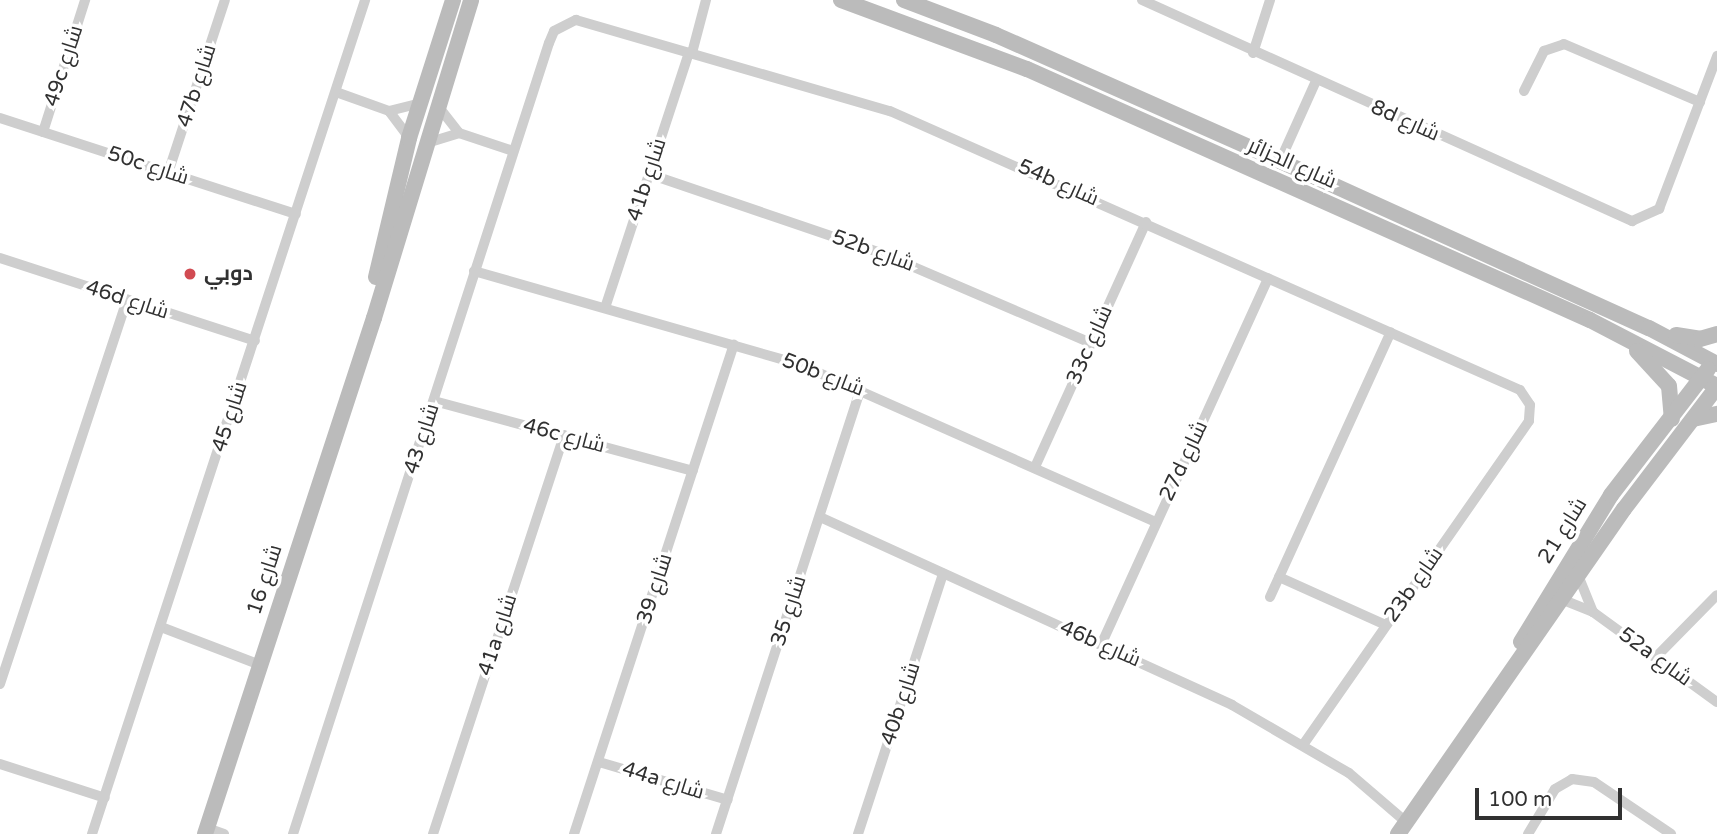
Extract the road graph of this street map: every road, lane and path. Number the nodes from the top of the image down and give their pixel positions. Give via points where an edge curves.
1 (85, 0) edge
2 (225, 0) edge
3 (365, 0) edge
4 (453, 0) edge
5 (471, 0) edge
6 (706, 0) edge
7 (841, 0) edge
8 (904, 0) edge
9 (1142, 0) edge
10 (1270, 0) edge
11 (549, 43) joint
12 (690, 52) junction
13 (1253, 53) junction
14 (1717, 56) edge
15 (1316, 81) junction
16 (1524, 90) dead end
17 (336, 92) junction
18 (1700, 102) junction
19 (420, 103) junction
20 (438, 106) junction
21 (389, 111) junction
22 (0, 118) edge
23 (43, 132) junction
24 (459, 133) junction
25 (409, 138) junction
26 (427, 143) junction
27 (513, 151) junction
28 (1280, 161) junction
29 (168, 173) junction
30 (649, 174) junction
31 (296, 214) junction
32 (1146, 222) junction
33 (0, 258) edge
34 (474, 271) junction
35 (1268, 278) junction
36 (127, 300) junction
37 (605, 308) junction
38 (1649, 328) junction
39 (1391, 332) junction
40 (1717, 334) edge
41 (365, 338) junction
42 (255, 341) junction
43 (1632, 342) junction
44 (1091, 343) junction
45 (734, 344) junction
46 (1716, 360) edge
47 (1712, 384) edge
48 (861, 388) junction
49 (434, 401) junction
50 (1717, 414) edge
51 (1672, 419) junction
52 (1693, 419) junction
53 (1524, 427) joint
54 (564, 435) junction
55 (1035, 467) junction
56 (693, 471) junction
57 (820, 517) junction
58 (1156, 522) junction
59 (1573, 555) junction
60 (943, 574) junction
61 (1578, 575) junction
62 (1279, 577) junction
63 (1717, 595) edge
64 (1270, 597) dead end
65 (1561, 598) junction
66 (1593, 612) junction
67 (1386, 625) junction
68 (161, 627) junction
69 (1101, 645) junction
70 (1655, 659) junction
71 (261, 661) junction
72 (0, 681) edge
73 (1717, 702) edge
74 (1478, 720) junction
75 (1304, 744) junction
76 (599, 762) junction
77 (0, 764) edge
78 (105, 798) junction
79 (727, 800) junction
80 (1405, 824) edge
81 (206, 831) edge
82 (92, 834) edge
83 (224, 834) edge
84 (293, 834) edge
85 (433, 834) edge
86 (574, 834) edge
87 (716, 834) edge
88 (858, 834) edge
89 (1528, 834) edge
90 (1671, 834) edge

1 - 23 street, 49c شارع
2 - 29 street, 47b شارع
3 - 17 street, شارع 45
4 - 19 street, شارع 16
5 - 20 street, شارع 16
6 - 12 street, 41b شارع
7 - 43 street, شارع الجزائر via 1027,69
8 - 28 street, شارع الجزائر via 996,35
9 - 13 street, 8d شارع
10 - 13 street
11 - 12 street, 54b شارع via 554,31 576,20
11 - 27 street, شارع 43
12 - 30 street, 41b شارع
12 - 32 street, 54b شارع via 890,111
13 - 15 street, 8d شارع
14 - 18 street
15 - 18 street, 8d شارع via 1632,221 1652,217 1664,200
15 - 28 street
16 - 18 street via 1544,51 1564,44
17 - 21 street
17 - 31 street, شارع 45
19 - 21 street
19 - 25 street, شارع 16
20 - 24 street
20 - 26 street, شارع 16
21 - 25 street
22 - 23 street, 50c شارع
23 - 29 street, 50c شارع
24 - 26 street
24 - 27 street
25 - 41 street, شارع 16
26 - 41 street, شارع 16
27 - 34 street, شارع 43
28 - 38 street, شارع الجزائر
29 - 31 street, 50c شارع
30 - 37 street, 41b شارع
30 - 44 street, 52b شارع via 881,253
31 - 42 street, شارع 45
32 - 35 street, 54b شارع
32 - 44 street, 33c شارع
33 - 36 street, 46d شارع
34 - 37 street, 50b شارع
34 - 49 street, شارع 43
35 - 39 street, 54b شارع
35 - 58 street, 27d شارع
36 - 42 street, 46d شارع
36 - 72 street
37 - 45 street, 50b شارع
38 - 40 street via 1693,339
38 - 46 street, شارع الجزائر
39 - 53 street, 54b شارع via 1520,390 1530,405
39 - 62 street
41 - 71 street, شارع 16
42 - 68 street, شارع 45
43 - 47 street, شارع الجزائر
43 - 51 street via 1669,386
44 - 55 street, 33c شارع
45 - 48 street, 50b شارع
45 - 56 street, شارع 39
46 - 47 street
47 - 51 street, شارع 21
47 - 52 street, شارع 21
48 - 55 street, 50b شارع
48 - 57 street, شارع 35
49 - 54 street, 46c شارع
49 - 84 street, شارع 43
50 - 52 street
51 - 59 street, شارع 21 via 1611,495
52 - 61 street, شارع 21
53 - 67 street, 23b شارع
54 - 56 street, 46c شارع
54 - 85 street, 41a شارع
55 - 58 street, 50b شارع
56 - 76 street, شارع 39
57 - 60 street, 46b شارع
57 - 79 street, شارع 35
58 - 69 street, 27d شارع
59 - 65 street via 1558,589
59 - 74 street, شارع 21
60 - 69 street, 46b شارع
60 - 88 street, 40b شارع
61 - 65 street, شارع 21
61 - 66 street
62 - 64 street
62 - 67 street
63 - 70 street
65 - 66 street, 52a شارع
65 - 74 street, شارع 21
66 - 70 street, 52a شارع
67 - 75 street, 23b شارع
68 - 71 street
68 - 78 street, شارع 45
69 - 75 street, 46b شارع
70 - 73 street, 52a شارع
71 - 81 street, شارع 16
74 - 80 street, شارع 21
75 - 80 street, 46b شارع via 1370,789
76 - 79 street, 44a شارع
76 - 86 street, شارع 39
77 - 78 street
78 - 82 street, شارع 45
79 - 87 street, شارع 35
81 - 83 street
89 - 90 street via 1555,789 1572,779 1594,782

